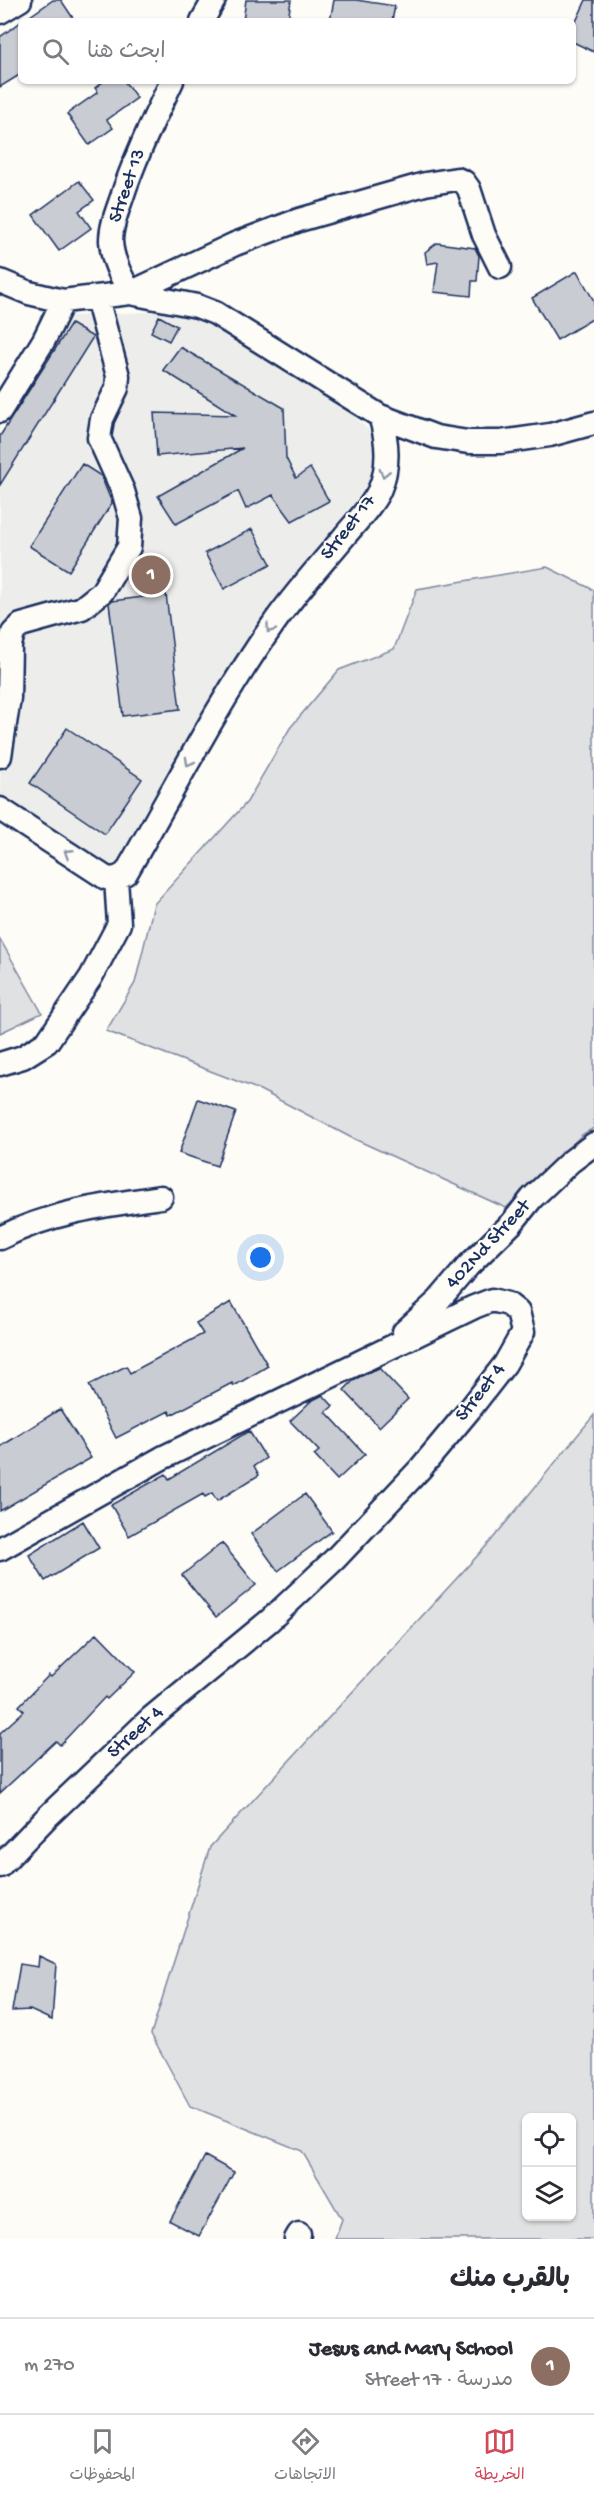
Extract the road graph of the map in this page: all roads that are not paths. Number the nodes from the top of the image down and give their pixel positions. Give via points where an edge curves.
1 (20, 0) edge
2 (214, 0) edge
3 (0, 12) edge
4 (204, 18) edge
5 (171, 84) edge
6 (500, 267) dead end
7 (0, 281) edge
8 (130, 293) junction
9 (97, 298) junction
10 (63, 301) junction
11 (0, 411) edge
12 (380, 416) junction
13 (594, 423) edge
14 (0, 756) edge
15 (0, 809) edge
16 (116, 879) junction
17 (0, 1064) edge
18 (594, 1144) edge
19 (161, 1197) dead end
20 (0, 1238) edge
21 (385, 1348) junction
22 (0, 1549) edge
23 (0, 1866) edge

1 - 3 street
2 - 4 street
5 - 8 street, Street 13 via 134,161 113,223 113,254
6 - 8 street via 484,235 470,189 457,179 425,184 299,220 235,244
7 - 10 street
8 - 9 street
8 - 12 street via 197,306 215,314
9 - 10 street
9 - 14 street via 118,376 99,438 131,518 129,546 102,592 82,608 21,625 13,633
10 - 11 street
12 - 13 street via 436,437 468,441 501,442 550,435
12 -> 16 street, Street 17 via 387,460 372,503 286,606 240,673 126,873
16 -> 15 street via 106,878
16 - 17 street via 119,924 91,976 47,1042 23,1057
18 - 21 street, 402Nd Street via 532,1198 438,1301
19 - 20 street via 82,1209 47,1218
21 - 22 street, Street 4 via 162,1458
21 - 23 street, Street 4 via 492,1300 514,1307 523,1329 505,1364 470,1409 335,1559 269,1621 150,1719

